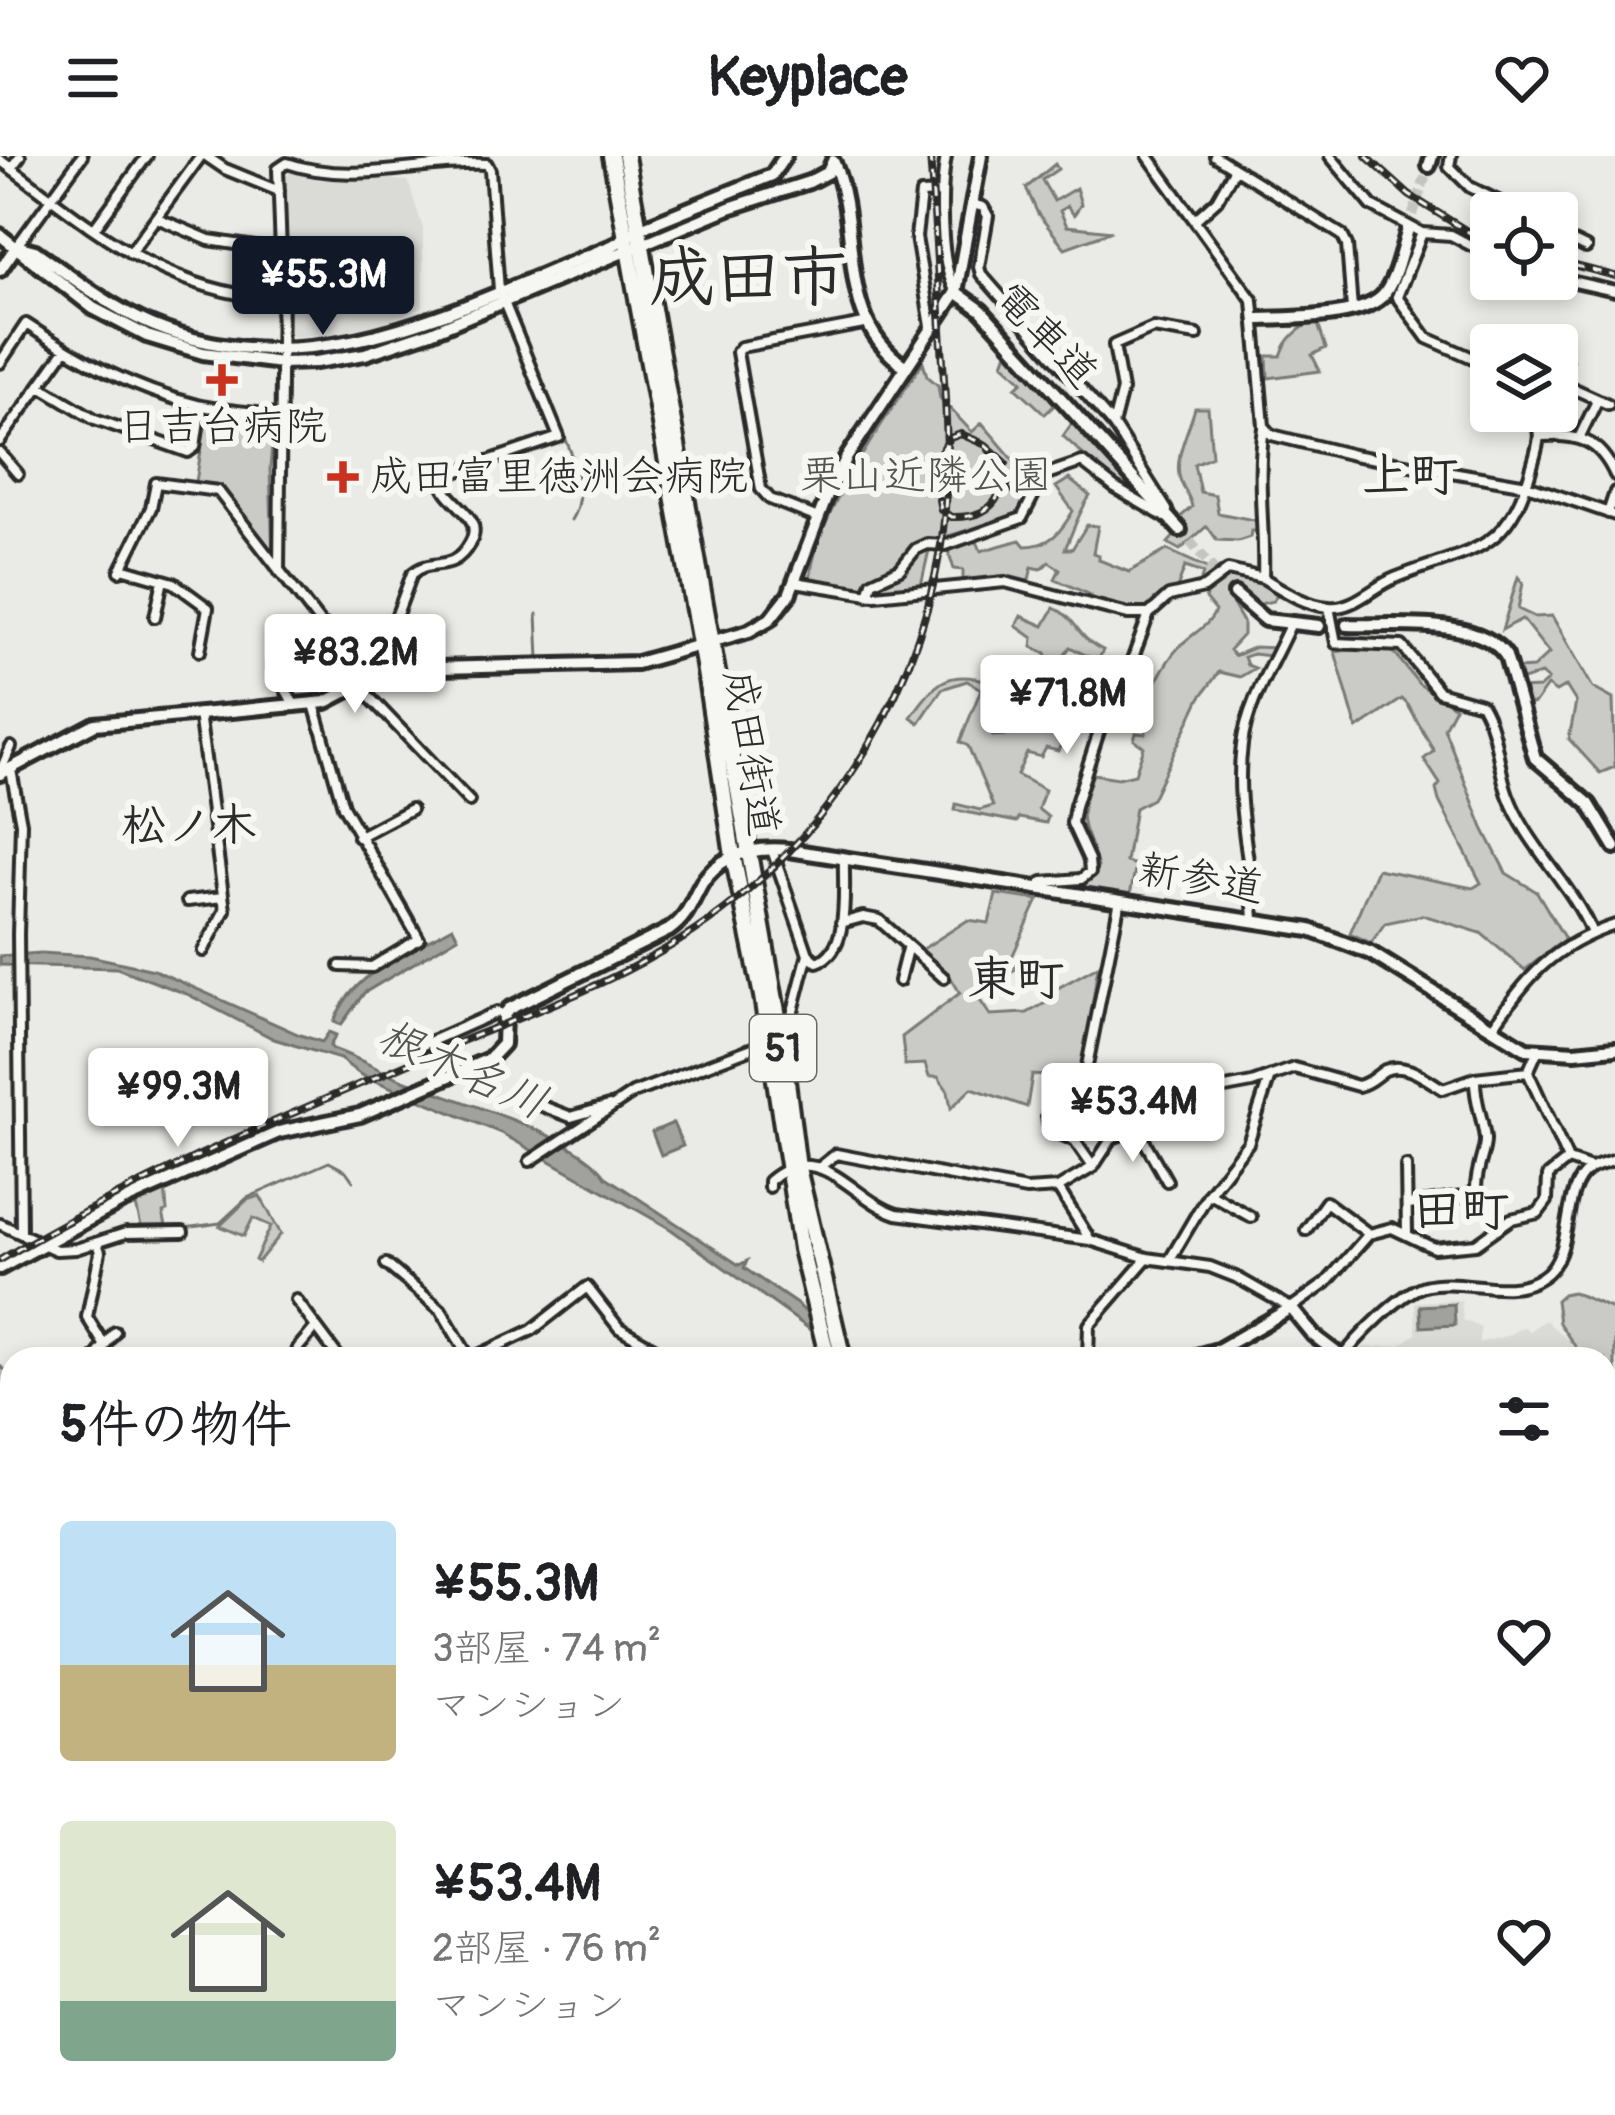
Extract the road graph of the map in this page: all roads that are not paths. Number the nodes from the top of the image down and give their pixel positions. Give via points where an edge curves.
1 (20, 156) edge
2 (82, 156) edge
3 (147, 156) edge
4 (203, 156) edge
5 (611, 156) edge
6 (626, 156) edge
7 (946, 156) edge
8 (981, 156) edge
9 (1148, 156) edge
10 (1215, 156) edge
11 (1330, 156) edge
12 (1450, 156) edge
13 (785, 158) edge
14 (833, 159) edge
15 (0, 160) edge
16 (11, 169) junction
17 (1234, 170) junction
18 (814, 180) junction
19 (278, 191) junction
20 (1482, 192) edge
21 (844, 193) junction
22 (942, 194) junction
23 (52, 198) junction
24 (972, 204) junction
25 (157, 218) junction
26 (1196, 219) junction
27 (94, 229) junction
28 (1408, 229) tunnel mouth
29 (1422, 233) junction
30 (0, 235) edge
31 (635, 238) junction
32 (1578, 244) edge
33 (1470, 245) edge
34 (16, 247) junction
35 (1586, 248) dead end
36 (280, 251) junction
37 (130, 253) junction
38 (0, 270) edge
39 (1578, 283) edge
40 (1615, 291) edge
41 (956, 292) junction
42 (501, 296) junction
43 (1382, 297) junction
44 (1397, 297) junction
45 (281, 299) junction
46 (1352, 309) junction
47 (1256, 319) junction
48 (865, 324) junction
49 (931, 331) junction
50 (1197, 335) dead end
51 (65, 350) junction
52 (281, 356) junction
53 (1470, 357) edge
54 (0, 363) edge
55 (906, 367) junction
56 (40, 386) junction
57 (1578, 390) edge
58 (201, 406) junction
59 (281, 416) junction
60 (1113, 425) junction
61 (1264, 427) junction
62 (1539, 432) edge
63 (1540, 436) junction
64 (1580, 436) junction
65 (0, 441) edge
66 (0, 453) edge
67 (18, 474) dead end
68 (1044, 475) junction
69 (1615, 475) edge
70 (1527, 485) junction
71 (1015, 487) dead end
72 (1615, 492) edge
73 (1611, 514) edge
74 (818, 518) junction
75 (1168, 518) junction
76 (1180, 530) tunnel mouth
77 (279, 571) junction
78 (1263, 578) junction
79 (163, 580) junction
80 (795, 582) junction
81 (1235, 594) tunnel mouth
82 (868, 595) junction
83 (1329, 608) junction
84 (1149, 614) junction
85 (154, 617) dead end
86 (1348, 625) dead end
87 (1290, 626) junction
88 (1319, 626) dead end
89 (706, 643) junction
90 (200, 651) dead end
91 (272, 656) dead end
92 (381, 666) junction
93 (359, 686) junction
94 (314, 704) junction
95 (295, 706) junction
96 (199, 713) junction
97 (11, 747) dead end
98 (4, 772) edge
99 (469, 801) dead end
100 (411, 808) dead end
101 (358, 837) junction
102 (1615, 847) edge
103 (772, 848) junction
104 (741, 853) junction
105 (844, 858) junction
106 (1038, 889) junction
107 (223, 897) junction
108 (1120, 900) junction
109 (187, 901) dead end
110 (1254, 921) junction
111 (842, 922) junction
112 (1615, 926) edge
113 (1592, 933) junction
114 (908, 948) junction
115 (203, 951) dead end
116 (808, 954) junction
117 (340, 966) dead end
118 (944, 978) dead end
119 (899, 981) dead end
120 (505, 1015) junction
121 (1491, 1029) junction
122 (775, 1038) junction
123 (418, 1047) dead end
124 (1615, 1048) edge
125 (1537, 1052) junction
126 (1528, 1072) junction
127 (1270, 1078) junction
128 (1475, 1078) junction
129 (537, 1104) dead end
130 (610, 1107) junction
131 (1137, 1128) junction
132 (1568, 1160) junction
133 (1615, 1160) edge
134 (530, 1161) dead end
135 (1406, 1166) dead end
136 (820, 1167) junction
137 (1093, 1167) junction
138 (1591, 1168) junction
139 (793, 1169) junction
140 (1167, 1180) dead end
141 (769, 1187) dead end
142 (1058, 1188) junction
143 (1209, 1193) junction
144 (1409, 1205) junction
145 (1252, 1217) dead end
146 (0, 1224) edge
147 (1306, 1230) dead end
148 (21, 1232) junction
149 (183, 1232) dead end
150 (1407, 1233) junction
151 (1369, 1234) junction
152 (1090, 1240) junction
153 (97, 1243) junction
154 (42, 1244) junction
155 (808, 1247) junction
156 (1147, 1258) junction
157 (1169, 1262) junction
158 (386, 1264) dead end
159 (0, 1268) edge
160 (296, 1300) dead end
161 (1291, 1308) junction
162 (316, 1328) junction
163 (115, 1332) dead end
164 (105, 1346) joint
165 (299, 1347) edge
166 (331, 1347) edge
167 (463, 1347) edge
168 (496, 1347) edge
169 (652, 1347) edge
170 (826, 1347) edge
171 (839, 1347) edge
172 (1088, 1347) edge
173 (1223, 1347) edge
174 (1328, 1347) edge
175 (1353, 1347) edge

1 - 16 street
2 - 23 street
3 - 27 street
4 - 19 street
4 - 25 street
5 - 31 highway, 成田街道 / 51
6 - 31 highway, 成田街道 / 51
7 - 22 street, 電車道
8 - 24 street
9 - 26 street
10 - 17 street
11 - 29 street via 1366,201
12 - 20 street via 1458,179
13 - 18 street via 794,174
13 - 31 street via 765,178
14 - 18 street
14 - 21 street
15 - 16 street
16 - 23 street
17 - 26 street
17 - 46 street via 1342,235
18 - 21 street via 835,180
18 - 31 street
19 - 36 street
19 - 42 street via 278,169 287,164 334,176 487,164
21 - 48 street
22 - 41 street, 電車道
22 - 49 street via 921,194 917,222
23 - 27 street
23 - 34 street
24 - 41 street
24 - 60 street via 988,216 981,274
25 - 36 street via 209,240
25 - 37 street
26 - 47 street via 1247,288
27 - 37 street
28 - 43 street
29 - 33 street
29 - 44 street
30 - 34 street
31 - 42 street
31 - 89 highway, 成田街道 / 51 via 647,367
32 - 35 street
34 - 38 street
34 - 52 street via 152,325
36 - 45 street
37 - 45 street via 203,288
39 - 40 street
41 - 49 street
41 - 75 street, 電車道
42 - 52 street via 374,338
42 - 92 street via 559,437 441,477 472,521 473,538 450,564 412,574
43 - 44 street
43 - 46 street
44 - 53 street via 1427,338
45 - 52 street
46 - 47 street
47 - 61 street
48 - 55 street
48 - 74 street via 737,352 761,489
49 - 55 street
50 - 60 street via 1153,328 1114,345 1122,390
51 - 54 street via 26,324
51 - 56 street
51 - 58 street
52 - 59 street
55 - 74 street
56 - 58 street via 95,419 188,452
56 - 65 street
57 - 64 street via 1602,402
58 - 59 street
59 - 77 street
60 - 75 street
61 - 70 street via 1335,451
61 - 78 street
62 - 63 street
63 - 64 street
63 - 70 street
64 - 69 street via 1599,447
66 - 67 street
68 - 71 street
68 - 75 street via 1082,462
68 - 82 street via 1022,518 916,549 900,569 872,582
70 - 73 street
70 - 83 street via 1505,530 1477,548
72 - 73 street
74 - 80 street
75 - 76 street, 電車道
77 - 79 street via 218,491 159,482 121,570
77 - 92 street via 320,623
78 - 83 street
78 - 84 street via 1228,570 1204,587 1168,596
79 - 85 street
79 - 90 street via 208,608
80 - 82 street
80 - 89 street via 763,624
81 - 87 street via 1256,616
82 - 84 street via 1005,583
83 - 113 street via 1336,643 1402,646 1439,692 1481,704 1508,796
84 - 106 street via 1075,806 1072,823 1090,872
86 - 102 street via 1465,630 1499,645 1535,758 1588,804
87 - 88 street
87 - 110 street via 1241,744
89 - 92 street via 637,664
89 - 104 highway, 成田街道 / 51
91 - 95 street
92 - 93 street
93 - 94 street
93 - 99 street
94 - 95 street
94 - 101 street
95 - 96 street
96 - 98 street via 94,724
96 - 107 street
97 - 98 street
98 - 148 street via 21,823
100 - 101 street
101 - 117 street via 419,938 372,967
103 - 104 street, 新参道
103 - 105 street, 新参道
103 - 116 street
104 - 120 street via 707,876 676,925
104 - 122 highway, 成田街道 / 51
105 - 106 street, 新参道
105 - 111 street
106 - 108 street, 新参道
107 - 109 street
107 - 115 street via 225,910
108 - 110 street, 新参道
108 - 137 street via 1086,1071 1047,1116 1049,1128 1076,1142
110 - 121 street, 新参道 via 1351,944
111 - 114 street via 879,920
111 - 116 street via 829,956 817,962
112 - 113 street
113 - 121 street via 1534,971
114 - 118 street
114 - 119 street
116 - 122 street via 792,1015
120 - 123 street
120 - 154 street via 498,1053 350,1118 279,1132
121 - 125 street, 新参道
122 - 130 street
122 - 139 highway, 成田街道 / 51
124 - 125 street, 新参道
125 - 126 street
126 - 128 street
126 - 132 street
127 - 128 street via 1294,1068 1358,1086 1400,1067 1443,1089
127 - 131 street via 1204,1092
127 - 143 street via 1248,1142
128 - 144 street via 1486,1145 1474,1193
129 - 130 street via 571,1117
130 - 134 street
131 - 137 street via 1112,1138
131 - 140 street
132 - 138 street
132 - 150 street via 1552,1171 1538,1213 1510,1219 1483,1240 1434,1248
133 - 138 street
135 - 144 street
136 - 139 street
136 - 142 street via 836,1154 1026,1190
136 - 152 street via 897,1214
137 - 142 street
138 - 175 street via 1546,1275 1520,1286 1415,1289
139 - 141 street
139 - 155 highway, 成田街道 / 51
142 - 152 street
143 - 145 street
143 - 157 street
144 - 150 street
146 - 148 street
147 - 151 street via 1326,1202
148 - 154 street
149 - 153 street via 148,1230
150 - 151 street
151 - 161 street
152 - 156 street
153 - 154 street via 56,1250
153 - 164 street via 87,1317
154 - 159 street
155 - 170 highway, 成田街道 / 51
155 - 171 highway, 成田街道 / 51
156 - 157 street
156 - 172 street via 1089,1325
157 - 161 street via 1225,1272
158 - 167 street via 441,1310
160 - 162 street
161 - 173 street
161 - 174 street
162 - 165 street
162 - 166 street
163 - 164 street
168 - 169 street via 587,1287 619,1328

